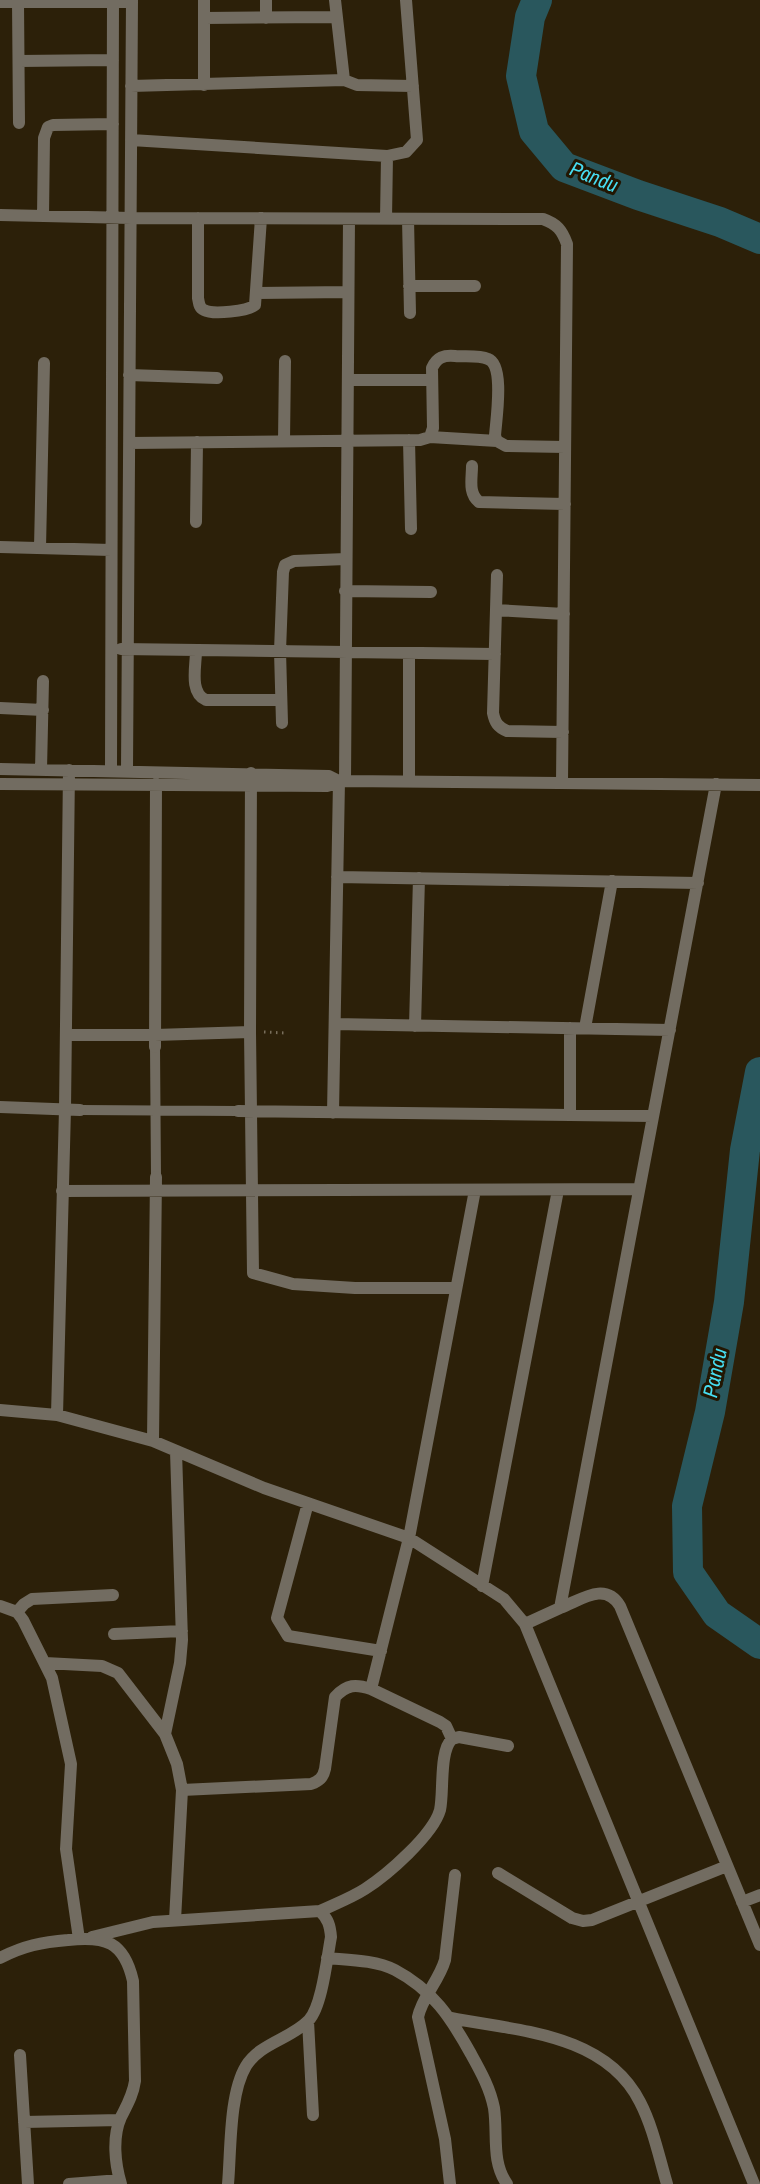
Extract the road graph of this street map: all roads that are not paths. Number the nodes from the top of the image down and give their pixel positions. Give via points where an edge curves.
1 (204, 0) edge
2 (266, 0) edge
3 (335, 0) edge
4 (406, 0) edge
5 (40, 1) edge
6 (113, 1) edge
7 (132, 1) edge
8 (0, 2) edge
9 (18, 2) junction
10 (337, 17) junction
11 (204, 18) junction
12 (266, 18) junction
13 (113, 60) junction
14 (19, 61) junction
15 (345, 80) junction
16 (204, 85) junction
17 (131, 86) junction
18 (413, 86) junction
19 (19, 123) dead end
20 (113, 124) junction
21 (131, 140) junction
22 (387, 156) junction
23 (0, 215) edge
24 (44, 216) junction
25 (112, 218) junction
26 (131, 218) junction
27 (198, 218) junction
28 (261, 218) junction
29 (349, 219) junction
30 (386, 219) junction
31 (408, 219) junction
32 (409, 286) junction
33 (476, 286) dead end
34 (348, 292) junction
35 (257, 294) junction
36 (410, 313) dead end
37 (285, 361) dead end
38 (44, 363) dead end
39 (129, 375) junction
40 (217, 378) dead end
41 (348, 380) junction
42 (432, 380) junction
43 (430, 437) junction
44 (347, 440) junction
45 (284, 441) junction
46 (409, 441) junction
47 (497, 441) junction
48 (197, 442) junction
49 (129, 443) junction
50 (565, 447) junction
51 (472, 466) dead end
52 (565, 504) junction
53 (196, 522) dead end
54 (411, 529) dead end
55 (0, 547) edge
56 (40, 548) junction
57 (111, 550) junction
58 (346, 559) junction
59 (497, 575) dead end
60 (345, 591) junction
61 (431, 592) dead end
62 (496, 610) junction
63 (564, 614) junction
64 (111, 649) junction
65 (128, 649) junction
66 (196, 651) junction
67 (280, 651) junction
68 (345, 652) junction
69 (409, 653) junction
70 (495, 654) junction
71 (43, 681) dead end
72 (281, 700) junction
73 (0, 708) edge
74 (43, 710) junction
75 (282, 723) dead end
76 (563, 732) junction
77 (0, 770) edge
78 (41, 770) junction
79 (69, 770) junction
80 (118, 771) junction
81 (251, 778) junction
82 (342, 781) junction
83 (409, 782) junction
84 (562, 783) junction
85 (0, 784) edge
86 (156, 784) junction
87 (716, 784) junction
88 (70, 785) junction
89 (119, 785) junction
90 (759, 785) edge
91 (337, 877) junction
92 (419, 878) junction
93 (612, 881) junction
94 (698, 883) junction
95 (335, 1024) junction
96 (415, 1026) junction
97 (570, 1028) junction
98 (585, 1028) junction
99 (670, 1030) junction
100 (250, 1032) junction
101 (66, 1035) junction
102 (155, 1041) junction
103 (0, 1107) edge
104 (65, 1109) junction
105 (80, 1110) joint
106 (156, 1111) junction
107 (238, 1111) joint
108 (252, 1112) junction
109 (333, 1113) junction
110 (570, 1115) junction
111 (653, 1116) junction
112 (156, 1177) joint
113 (475, 1190) junction
114 (558, 1190) junction
115 (639, 1190) junction
116 (62, 1191) junction
117 (156, 1191) junction
118 (253, 1191) junction
119 (455, 1288) junction
120 (0, 1410) edge
121 (57, 1416) junction
122 (153, 1442) junction
123 (176, 1451) junction
124 (308, 1503) junction
125 (409, 1538) junction
126 (482, 1586) junction
127 (113, 1595) dead end
128 (0, 1606) edge
129 (560, 1608) junction
130 (17, 1612) junction
131 (525, 1624) junction
132 (182, 1631) junction
133 (114, 1634) dead end
134 (381, 1652) junction
135 (45, 1663) junction
136 (371, 1689) junction
137 (165, 1734) junction
138 (452, 1739) junction
139 (508, 1746) dead end
140 (182, 1790) junction
141 (727, 1866) junction
142 (498, 1873) dead end
143 (455, 1875) dead end
144 (760, 1895) edge
145 (639, 1902) junction
146 (742, 1902) junction
147 (320, 1911) junction
148 (175, 1920) junction
149 (92, 1938) junction
150 (79, 1939) junction
151 (760, 1945) edge
152 (0, 1958) edge
153 (327, 1958) junction
154 (429, 1994) junction
155 (451, 2018) junction
156 (308, 2021) junction
157 (20, 2055) dead end
158 (314, 2115) dead end
159 (120, 2120) junction
160 (24, 2122) junction
161 (120, 2182) edge
162 (756, 2182) edge
163 (28, 2184) edge
164 (69, 2184) edge
165 (228, 2184) edge
166 (450, 2184) edge
167 (507, 2184) edge
168 (668, 2184) edge

1 - 11 street
2 - 12 street
3 - 10 street
4 - 18 street
5 - 6 street
5 - 9 street
6 - 7 street
6 - 13 street
7 - 17 street
8 - 9 street
9 - 14 street
10 - 12 street
10 - 15 street
11 - 12 street
11 - 16 street
13 - 14 street
13 - 20 street
14 - 19 street
15 - 16 street
15 - 18 street via 357,85
16 - 17 street
17 - 21 street
18 - 22 street via 417,140 406,152
20 - 24 street via 48,127 44,138
20 - 25 street
21 - 22 street
21 - 26 street
22 - 30 street
23 - 24 street
24 - 25 street
25 - 26 street
25 - 57 street
26 - 27 street
26 - 39 street
27 - 28 street
27 - 35 street via 199,305 210,312 251,309
28 - 29 street
28 - 35 street
29 - 30 street
29 - 34 street
30 - 31 street
31 - 32 street
31 - 50 street via 543,219 563,231 567,244
32 - 33 street
32 - 36 street
34 - 35 street
34 - 41 street
37 - 45 street
38 - 56 street
39 - 40 street
39 - 49 street
41 - 42 street
41 - 44 street
42 - 43 street
42 - 47 street via 435,362 446,355 488,358 494,362 499,374
43 - 46 street
43 - 47 street
44 - 45 street
44 - 46 street
44 - 58 street
45 - 48 street
46 - 54 street
47 - 50 street via 506,446
48 - 49 street
48 - 53 street
49 - 65 street
50 - 52 street
51 - 52 street via 473,497 479,502
52 - 63 street
55 - 56 street
56 - 57 street
57 - 64 street
58 - 60 street
58 - 67 street via 294,561 285,565
59 - 62 street
60 - 61 street
60 - 68 street
62 - 63 street
62 - 70 street
63 - 76 street
64 - 65 street
64 - 80 street
65 - 66 street
65 - 80 street
66 - 67 street
66 - 72 street via 195,685 201,698
67 - 68 street
67 - 72 street
68 - 69 street
68 - 82 street
69 - 70 street
69 - 83 street
70 - 76 street via 493,713 500,728
71 - 74 street
72 - 75 street
73 - 74 street
74 - 78 street
76 - 84 street
77 - 78 street
78 - 79 street
79 - 80 street
79 - 88 street
80 - 81 street
80 - 89 street
81 - 82 street via 329,776
81 - 86 street
81 - 100 street
82 - 83 street
82 - 91 street
83 - 84 street
84 - 87 street
85 - 88 street
86 - 89 street
86 - 102 street
87 - 90 street
87 - 94 street
88 - 89 street
88 - 101 street
91 - 92 street
91 - 95 street
92 - 93 street
92 - 96 street
93 - 94 street
93 - 98 street
94 - 99 street
95 - 96 street
95 - 109 street
96 - 97 street
97 - 98 street
97 - 110 street
98 - 99 street
99 - 111 street
100 - 102 street
100 - 108 street
101 - 102 street
101 - 104 street
102 - 106 lane
103 - 104 street
104 - 105 street
104 - 116 street
105 - 106 lane
106 - 107 lane
106 - 112 lane
107 - 108 street
108 - 109 street
108 - 118 street
109 - 110 street
110 - 111 street
111 - 115 street
112 - 117 street
113 - 114 street
113 - 118 street
113 - 119 street
114 - 115 street
114 - 126 street
115 - 129 street
116 - 117 street
116 - 121 street
117 - 118 street
117 - 122 street
118 - 119 street via 253,1273 293,1284
119 - 125 street
120 - 121 street
121 - 122 street
122 - 123 street
123 - 124 street
123 - 132 street
124 - 125 street
124 - 134 street via 277,1618 288,1636
125 - 126 street
125 - 134 street
126 - 131 street via 504,1599
127 - 130 street via 32,1599
128 - 130 street
129 - 131 street
129 - 141 street via 596,1593 606,1593 615,1599
130 - 135 street
131 - 145 street
132 - 133 street
132 - 137 street via 180,1663
134 - 136 street
135 - 137 street via 102,1666 118,1673
135 - 150 street via 58,1699 71,1764 66,1849
136 - 138 street via 440,1722
136 - 140 street via 351,1685 335,1697 325,1769 318,1782
137 - 140 street
138 - 139 street
138 - 147 street via 446,1748 440,1808 429,1831 383,1876
140 - 148 street
141 - 145 street
141 - 146 street
142 - 145 street via 572,1918 584,1921
143 - 154 street via 448,1948
144 - 146 street
145 - 162 street
146 - 151 street
147 - 148 street
147 - 153 street via 330,1926
148 - 149 street via 136,1925
149 - 150 street
149 - 159 street via 116,1947 130,1968 133,1981 135,2081
150 - 152 street via 39,1942
153 - 154 street via 382,1965
153 - 156 street via 316,2010
154 - 155 street
154 - 166 street via 418,2017 445,2139
155 - 167 street via 491,2094 497,2166
155 - 168 street via 552,2038 602,2058 632,2088 641,2104
156 - 158 street
156 - 165 street via 246,2064 235,2099
157 - 160 street
159 - 160 street
159 - 161 street via 115,2156
160 - 163 street
161 - 164 street

